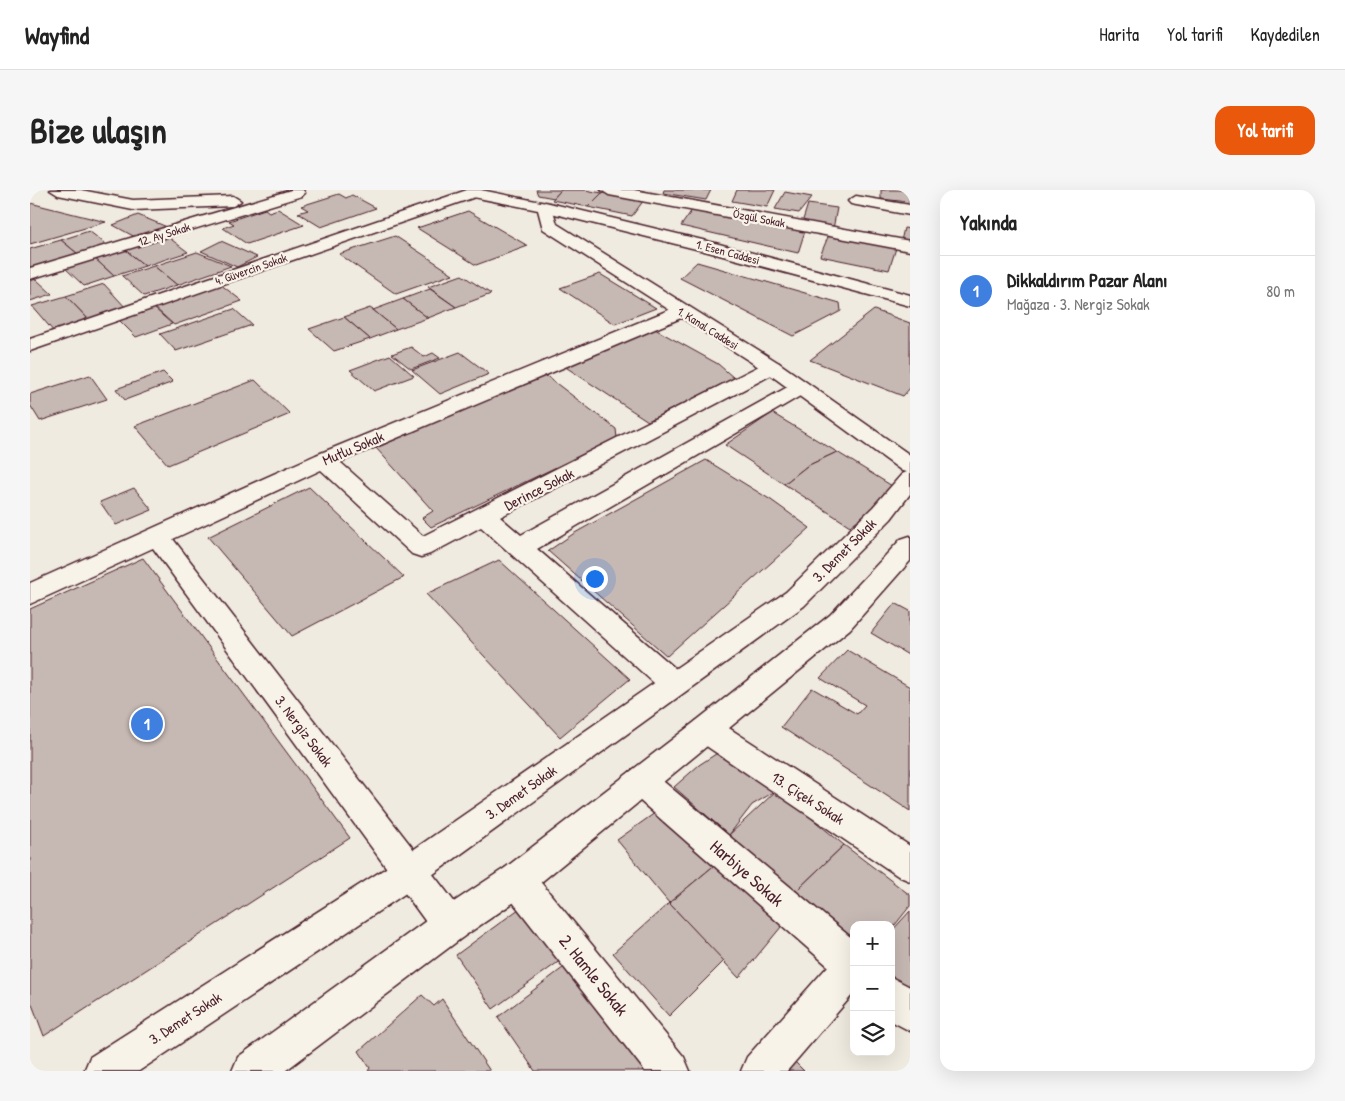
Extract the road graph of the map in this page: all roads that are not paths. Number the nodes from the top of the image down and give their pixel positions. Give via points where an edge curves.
1 (58, 190) edge
2 (609, 190) edge
3 (470, 191) edge
4 (303, 192) edge
5 (512, 195) edge
6 (856, 201) dead end
7 (545, 208) junction
8 (910, 210) edge
9 (910, 246) edge
10 (30, 274) edge
11 (910, 300) edge
12 (681, 311) junction
13 (30, 345) edge
14 (772, 367) junction
15 (800, 388) junction
16 (324, 460) junction
17 (910, 466) edge
18 (910, 479) edge
19 (485, 517) junction
20 (158, 536) junction
21 (910, 545) edge
22 (520, 548) junction
23 (30, 594) edge
24 (674, 684) junction
25 (707, 730) junction
26 (641, 782) junction
27 (910, 865) edge
28 (409, 872) junction
29 (517, 880) junction
30 (450, 925) junction
31 (850, 961) edge
32 (852, 966) edge
33 (895, 999) edge
34 (910, 1012) edge
35 (104, 1071) edge
36 (252, 1071) edge
37 (670, 1071) edge
38 (761, 1071) edge

1 - 4 street via 133,205 216,203
2 - 9 street, Özgül Sokak
3 - 5 street
3 - 13 street, 4. Güvercin Sokak
4 - 10 street, 12. Ay Sokak
5 - 7 street
6 - 8 street
7 - 11 street, 1. Esen Caddesi
7 - 12 street, 1. Kanal Caddesi via 549,226
12 - 14 street, 1. Kanal Caddesi
12 - 16 street, Mutlu Sokak
14 - 15 street, 1. Kanal Caddesi
14 - 19 street, Derince Sokak
15 - 17 street, 1. Kanal Caddesi
15 - 22 street
16 - 19 street, Derince Sokak via 421,548
16 - 20 street, Mutlu Sokak
18 - 24 street, 3. Demet Sokak via 882,513 795,598
19 - 22 street
20 - 23 street, Mutlu Sokak
20 - 28 street, 3. Nergiz Sokak
21 - 25 street via 840,622
22 - 24 street
24 - 28 street, 3. Demet Sokak
25 - 26 street
25 - 27 street, 13. Çiçek Sokak
26 - 29 street
26 - 31 street, Harbiye Sokak
28 - 30 street, 3. Nergiz Sokak
28 - 35 street, 3. Demet Sokak
29 - 30 street
29 - 37 street, 2. Hamle Sokak
30 - 36 street
32 - 38 street
33 - 34 street

